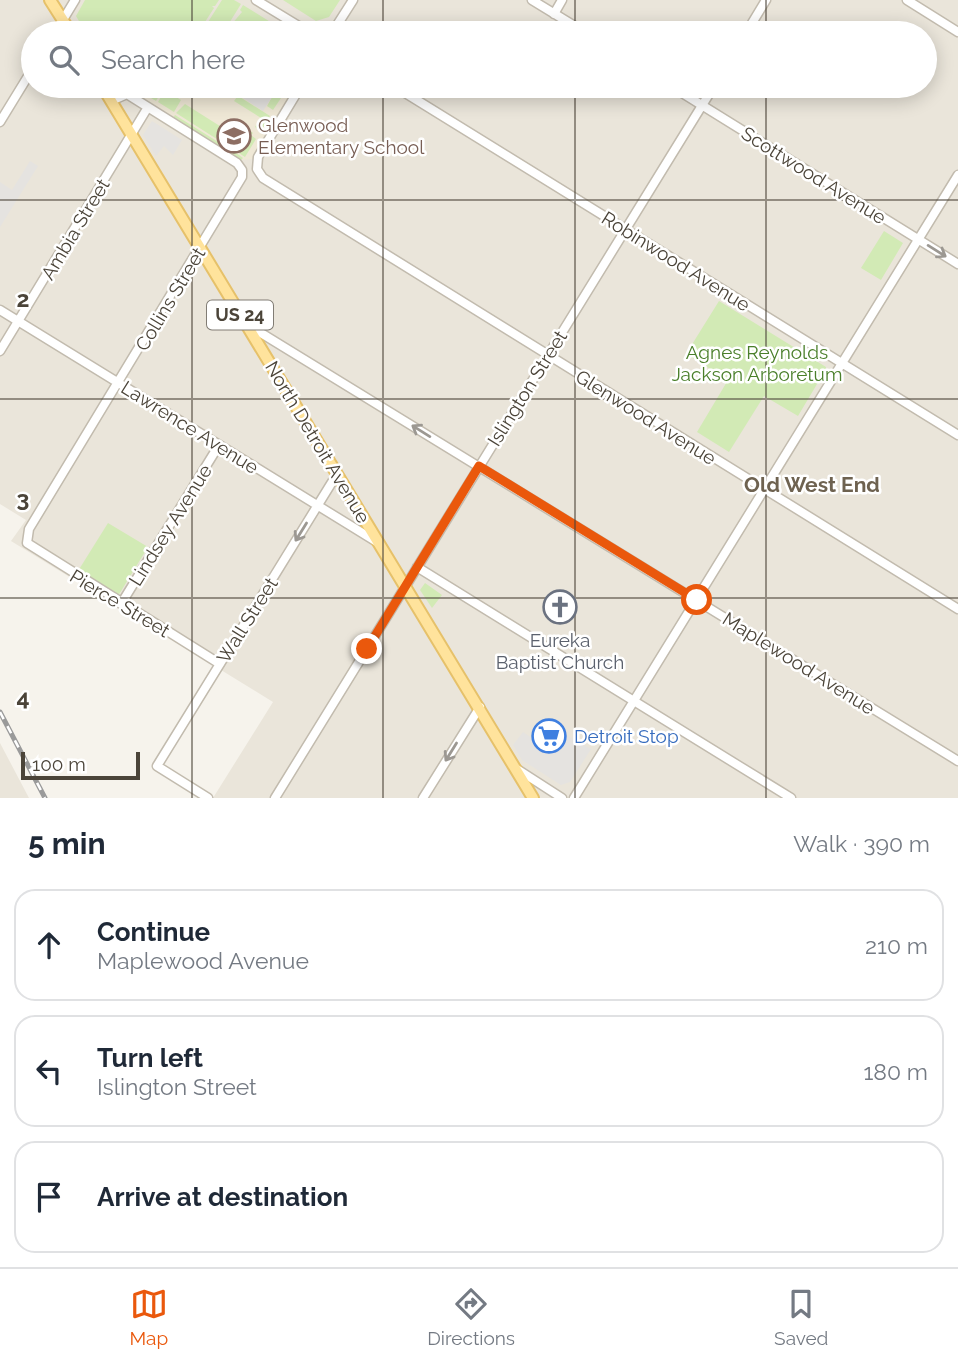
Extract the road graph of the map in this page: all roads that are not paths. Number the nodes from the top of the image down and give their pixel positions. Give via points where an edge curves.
1 (50, 0) edge
2 (75, 0) edge
3 (256, 0) edge
4 (353, 0) edge
5 (532, 0) edge
6 (562, 0) edge
7 (766, 0) edge
8 (907, 0) edge
9 (554, 14) junction
10 (63, 20) joint
11 (290, 21) edge
12 (340, 21) edge
13 (566, 21) edge
14 (753, 21) edge
15 (958, 32) edge
16 (21, 88) edge
17 (109, 98) edge
18 (118, 98) edge
19 (133, 98) edge
20 (294, 98) edge
21 (413, 98) edge
22 (691, 98) edge
23 (706, 98) edge
24 (111, 101) junction
25 (702, 105) junction
26 (148, 107) junction
27 (0, 122) edge
28 (132, 135) junction
29 (958, 175) edge
30 (625, 229) junction
31 (919, 239) junction
32 (200, 248) junction
33 (958, 264) edge
34 (0, 310) edge
35 (18, 321) junction
36 (246, 324) junction
37 (0, 351) edge
38 (547, 355) junction
39 (842, 364) junction
40 (119, 383) junction
41 (958, 435) edge
42 (219, 445) junction
43 (479, 466) junction
44 (337, 474) junction
45 (764, 490) junction
46 (318, 506) junction
47 (26, 537) joint
48 (380, 543) junction
49 (417, 567) junction
50 (405, 587) junction
51 (697, 600) junction
52 (121, 604) junction
53 (958, 610) edge
54 (220, 664) junction
55 (634, 701) junction
56 (480, 707) junction
57 (958, 761) edge
58 (513, 766) junction
59 (208, 798) edge
60 (275, 798) edge
61 (423, 798) edge
62 (533, 798) edge
63 (562, 798) edge
64 (574, 798) edge
65 (791, 798) edge

1 - 10 main road
2 - 10 street
3 - 11 street
4 - 12 street
5 - 9 street
6 - 9 street
7 - 14 street
8 - 15 street
9 - 13 street
16 - 27 street
17 - 24 main road, North Detroit Avenue / US 24
18 - 24 street
19 - 26 street
20 - 38 street, Glenwood Avenue via 258,157 257,169 263,178
21 - 30 street, Robinwood Avenue
22 - 25 street, Scottwood Avenue
23 - 25 street, Islington Street
24 - 28 main road, North Detroit Avenue / US 24
25 - 30 street, Islington Street
25 - 31 street, Scottwood Avenue
26 - 28 street, Ambia Street
26 - 32 street, Collins Street via 170,126 241,166 240,182
28 - 32 main road, North Detroit Avenue / US 24 via 148,153
28 - 35 street, Ambia Street
29 - 31 street
30 - 38 street, Islington Street
30 - 39 street, Robinwood Avenue
31 -> 33 street, Scottwood Avenue
31 - 39 street
32 - 36 main road, North Detroit Avenue / US 24
32 - 40 street, Collins Street
34 - 35 street, Lawrence Avenue
35 - 37 street, Ambia Street
35 - 40 street, Lawrence Avenue
43 -> 36 street, Maplewood Avenue
36 - 44 main road, North Detroit Avenue / US 24
38 - 43 street, Islington Street
38 - 45 street, Glenwood Avenue
39 - 41 street, Robinwood Avenue
39 - 45 street
40 - 42 street, Lawrence Avenue
40 - 47 street, Collins Street
42 - 46 street, Lawrence Avenue
42 - 52 street, Lindsey Avenue
43 - 49 street, Islington Street
43 - 51 street, Maplewood Avenue
44 - 46 street, Wall Street
44 - 48 main road, North Detroit Avenue / US 24
45 - 51 street
45 - 53 street, Glenwood Avenue
46 - 48 street, Lawrence Avenue
46 -> 54 street, Wall Street
47 - 52 street, Pierce Street via 31,548
48 - 50 main road, North Detroit Avenue / US 24
49 - 50 street, Islington Street
49 - 55 street
50 - 56 main road, North Detroit Avenue / US 24
50 - 60 street, Islington Street
51 - 55 street
51 - 57 street, Maplewood Avenue
52 - 54 street, Pierce Street
54 - 59 street, Wall Street via 157,766
55 - 64 street
55 - 65 street
56 - 58 main road, North Detroit Avenue / US 24
56 -> 61 street
58 - 62 main road, North Detroit Avenue / US 24
58 - 63 street

